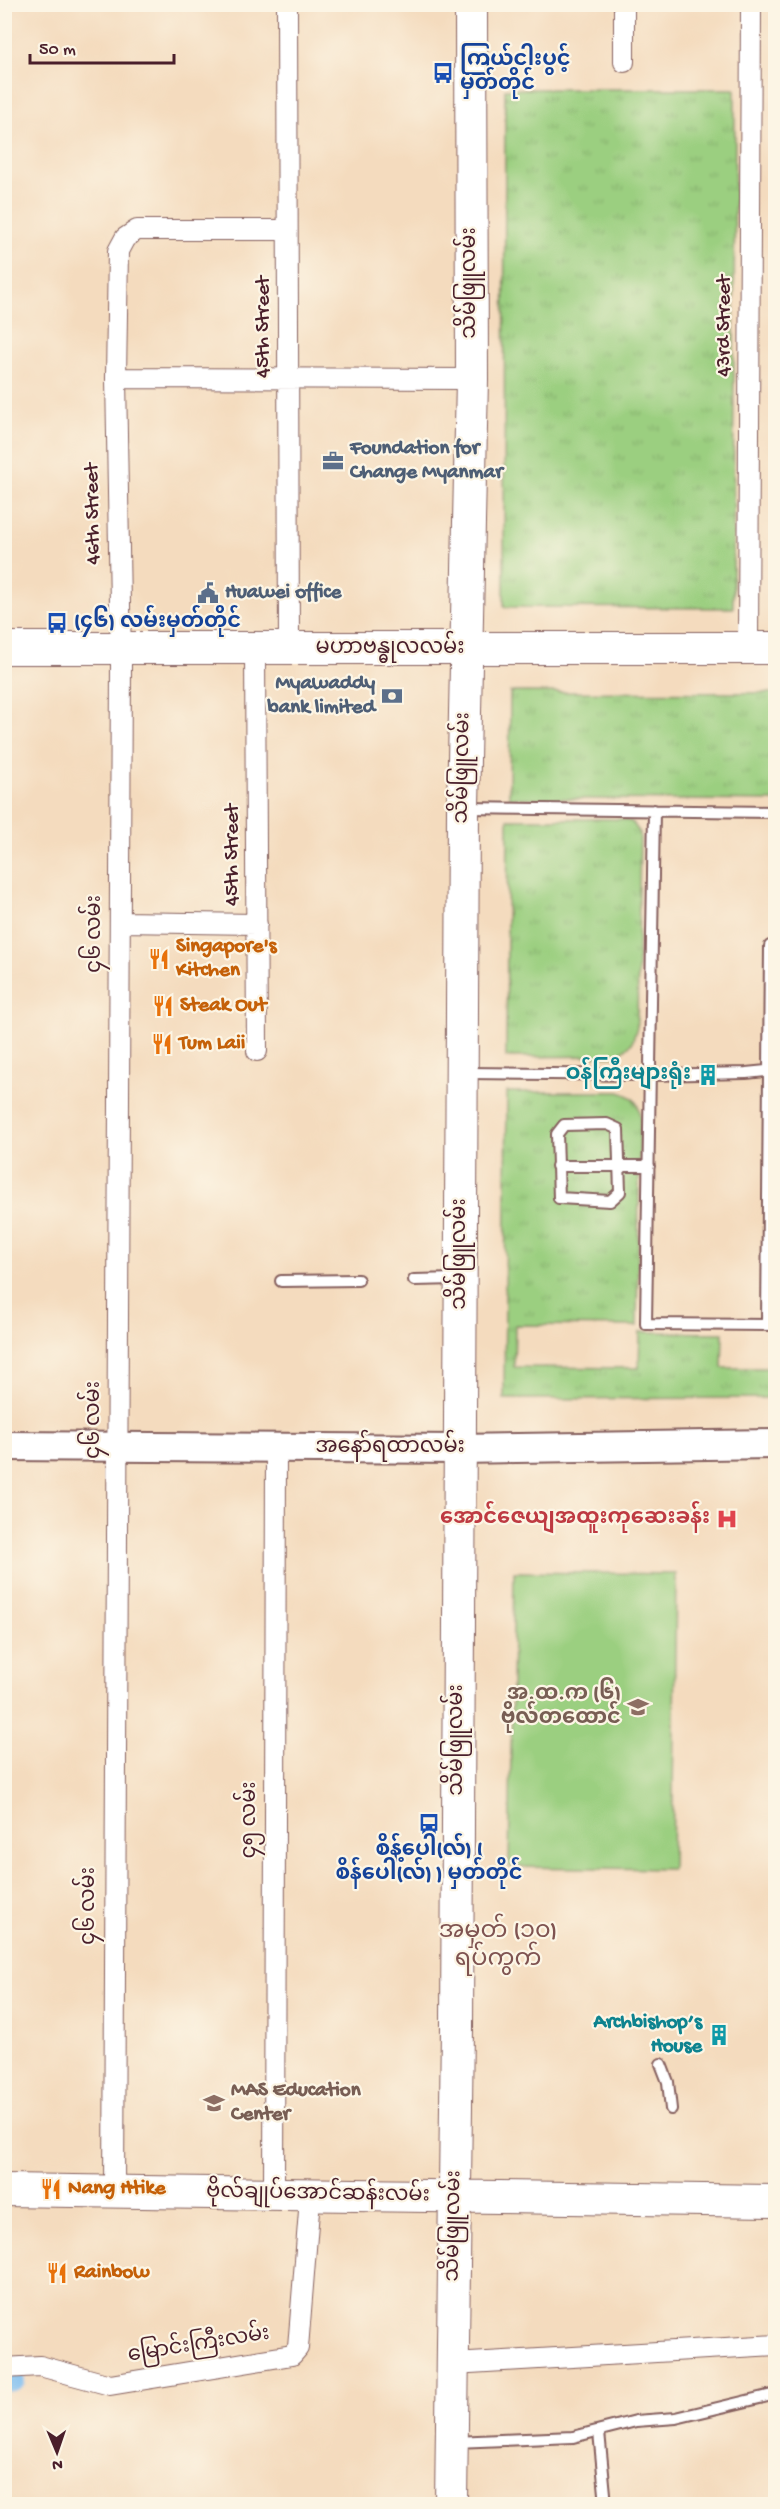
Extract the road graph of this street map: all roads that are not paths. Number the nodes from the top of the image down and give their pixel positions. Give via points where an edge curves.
1 (287, 4) edge
2 (471, 4) edge
3 (624, 4) edge
4 (751, 4) edge
5 (624, 62) dead end
6 (287, 230) junction
7 (116, 378) junction
8 (288, 379) junction
9 (472, 379) junction
10 (4, 648) edge
11 (762, 648) edge
12 (288, 649) junction
13 (466, 649) junction
14 (120, 655) junction
15 (256, 656) junction
16 (463, 808) junction
17 (654, 810) junction
18 (776, 812) edge
19 (120, 922) junction
20 (257, 924) junction
21 (776, 946) edge
22 (257, 1052) dead end
23 (772, 1070) edge
24 (461, 1073) junction
25 (650, 1075) junction
26 (557, 1166) junction
27 (618, 1166) junction
28 (649, 1166) junction
29 (460, 1279) junction
30 (358, 1280) dead end
31 (414, 1280) dead end
32 (281, 1281) dead end
33 (771, 1325) edge
34 (776, 1444) edge
35 (119, 1445) junction
36 (4, 1446) edge
37 (276, 1447) junction
38 (460, 1449) junction
39 (661, 2064) dead end
40 (671, 2109) dead end
41 (4, 2190) edge
42 (114, 2192) junction
43 (274, 2194) junction
44 (776, 2201) edge
45 (455, 2205) junction
46 (4, 2207) edge
47 (309, 2211) junction
48 (776, 2217) edge
49 (776, 2344) edge
50 (453, 2364) junction
51 (4, 2368) edge
52 (776, 2394) edge
53 (599, 2432) junction
54 (452, 2442) junction
55 (451, 2505) edge
56 (606, 2505) edge

1 - 6 street, 45th Street
2 - 9 main road, သိမ်ဖြူလမ်း
3 - 5 street
4 - 11 street, 43rd Street
6 - 7 street, 46th Street via 137,230 125,238 118,251
6 - 8 street, 45th Street
7 - 8 street
7 - 14 street, 46th Street
8 - 9 street
8 - 12 street, 45th Street
9 - 13 main road, သိမ်ဖြူလမ်း
10 - 14 main road, မဟာဗန္ဓုလလမ်း
11 - 13 main road, မဟာဗန္ဓုလလမ်း
12 - 13 main road, မဟာဗန္ဓုလလမ်း
12 - 15 main road, မဟာဗန္ဓုလလမ်း
13 - 16 main road, သိမ်ဖြူလမ်း
14 - 15 main road, မဟာဗန္ဓုလလမ်း
14 - 19 street, ၄၆ လမ်း
15 - 20 street, 45th Street
16 - 17 lane
16 - 24 main road, သိမ်ဖြူလမ်း
17 - 18 lane
17 - 25 lane
19 - 20 street, 45th Street
19 - 35 street, ၄၆ လမ်း
20 - 22 street
21 - 23 lane via 770,946
23 - 25 lane
23 - 33 lane
24 - 25 lane
24 - 29 main road, သိမ်ဖြူလမ်း
25 - 28 lane
26 - 27 lane
26 - 27 lane via 559,1198 610,1201 620,1192
26 - 27 lane via 559,1129 564,1125 607,1124 618,1129
27 - 28 lane
28 - 33 lane via 646,1324
29 - 31 lane
29 - 38 main road, သိမ်ဖြူလမ်း
30 - 32 lane
34 - 38 main road, အနော်ရထာလမ်း
35 - 36 main road, အနော်ရထာလမ်း
35 - 37 main road, အနော်ရထာလမ်း
35 - 42 street, ၄၆ လမ်း
37 - 38 main road, အနော်ရထာလမ်း
37 - 43 street, ၄၅ လမ်း
38 - 45 main road, သိမ်ဖြူလမ်း
39 - 40 lane
41 - 42 main road, ဗိုလ်ချုပ်အောင်ဆန်းလမ်း
42 - 43 main road, ဗိုလ်ချုပ်အောင်ဆန်းလမ်း
43 - 45 main road, ဗိုလ်ချုပ်အောင်ဆန်းလမ်း
44 - 45 main road, ဗိုလ်ချုပ်အောင်ဆန်းလမ်း
45 - 47 main road, ဗိုလ်ချုပ်အောင်ဆန်းလမ်း
45 - 48 main road, ဗိုလ်ချုပ်အောင်ဆန်းလမ်း
45 - 50 main road, သိမ်ဖြူလမ်း
46 - 47 main road, ဗိုလ်ချုပ်အောင်ဆန်းလမ်း
47 - 51 street, မြောင်းကြီးလမ်း via 298,2348 292,2355 110,2385 40,2366
49 - 50 street
50 - 54 main road, သိမ်ဖြူလမ်း
52 - 53 lane
53 - 54 lane via 573,2437
53 - 56 lane
54 - 55 main road, သိမ်ဖြူလမ်း

